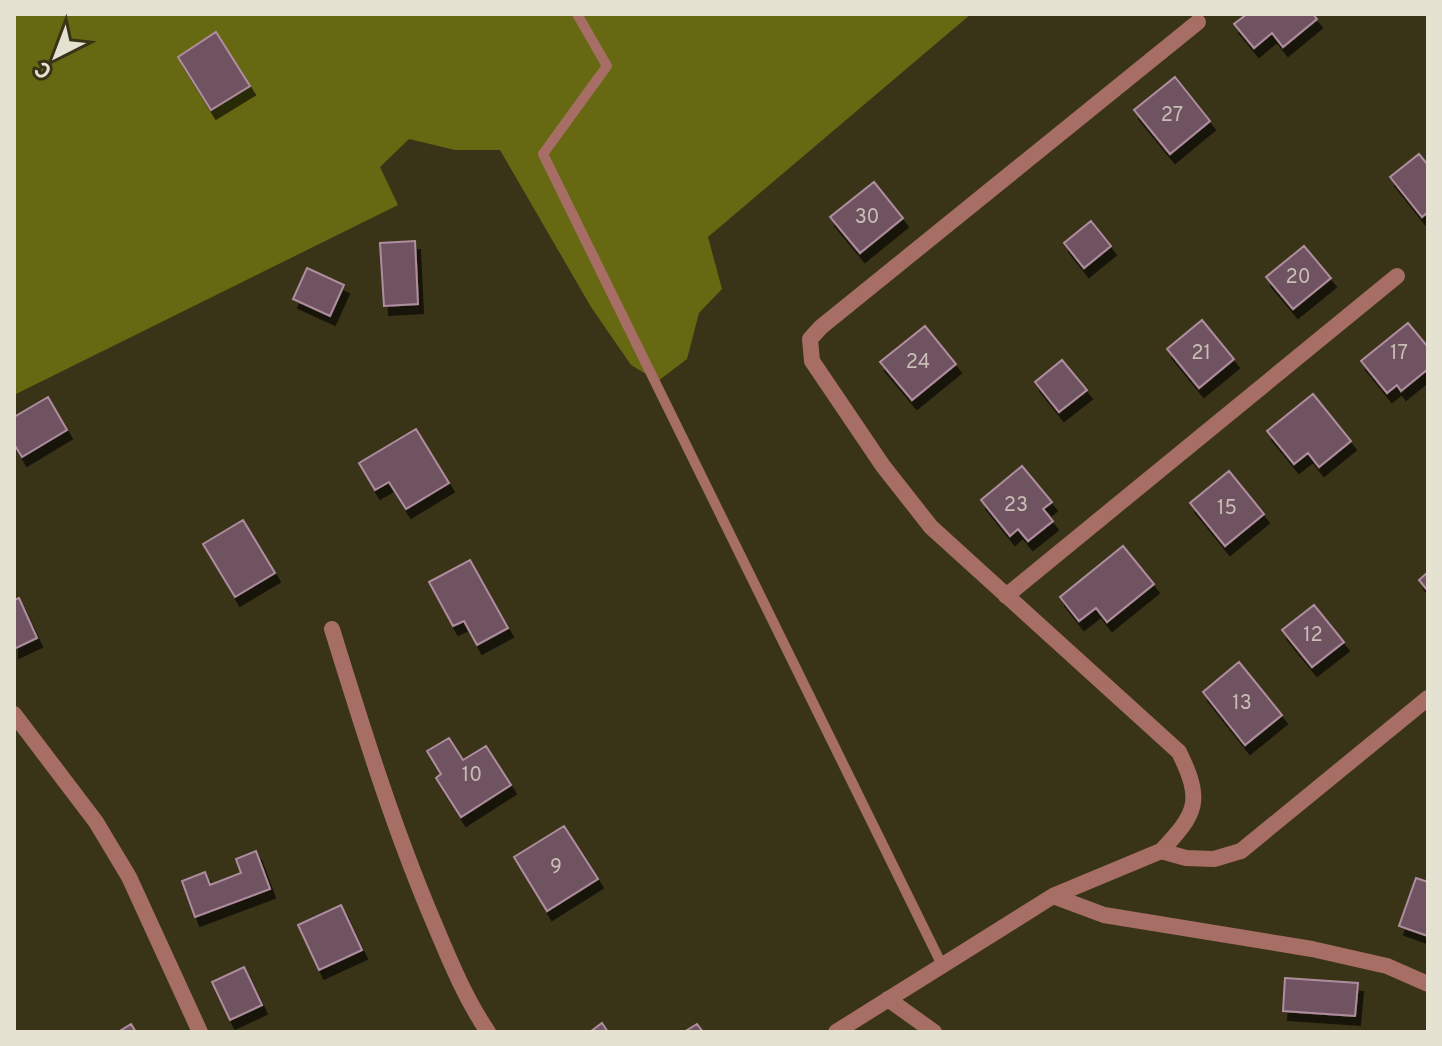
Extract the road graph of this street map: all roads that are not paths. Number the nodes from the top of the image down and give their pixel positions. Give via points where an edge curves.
1 (577, 14) edge
2 (1198, 22) dead end
3 (1397, 276) dead end
4 (1006, 596) junction
5 (332, 629) dead end
6 (1428, 698) edge
7 (14, 714) edge
8 (1161, 851) junction
9 (1053, 896) junction
10 (942, 965) junction
11 (1428, 984) edge
12 (888, 999) junction
13 (200, 1032) edge
14 (488, 1032) edge
15 (836, 1032) edge
16 (934, 1032) edge

1 - 10 lane via 607,66 543,154
2 - 4 street via 810,339 812,361 883,466 931,527
3 - 4 street
4 - 8 street via 1179,752 1192,779 1194,807
5 - 14 street via 407,861 468,1003
6 - 8 street via 1241,851 1214,859
7 - 13 street via 96,822 129,877
8 - 9 street
9 - 10 street
9 - 11 street via 1104,915 1387,966
10 - 12 street
12 - 15 street
12 - 16 street

